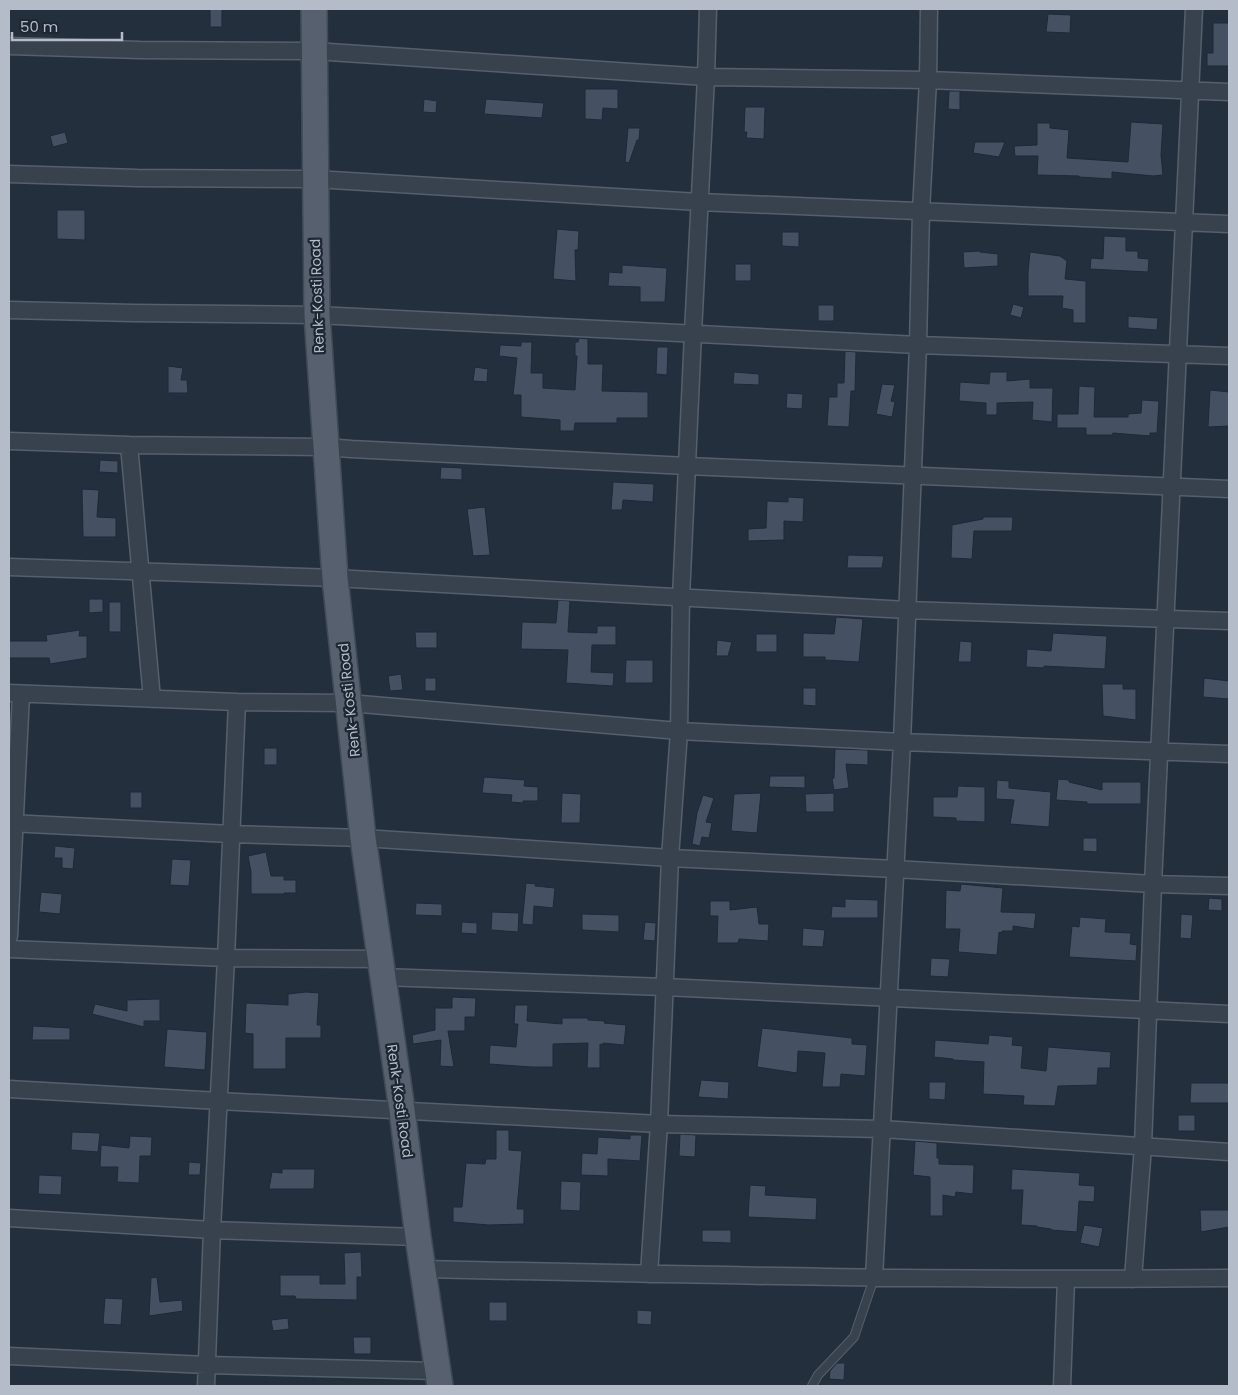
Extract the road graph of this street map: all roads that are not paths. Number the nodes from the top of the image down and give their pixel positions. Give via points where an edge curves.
1 (314, 9) edge
2 (708, 9) edge
3 (929, 9) edge
4 (1194, 9) edge
5 (9, 46) edge
6 (314, 51) junction
7 (706, 77) junction
8 (928, 80) junction
9 (1190, 91) junction
10 (1229, 92) edge
11 (9, 174) edge
12 (314, 179) junction
13 (699, 202) junction
14 (921, 211) junction
15 (1185, 222) junction
16 (1229, 224) edge
17 (9, 310) edge
18 (316, 315) junction
19 (693, 333) junction
20 (918, 345) junction
21 (1177, 355) junction
22 (1229, 356) edge
23 (9, 441) edge
24 (129, 445) junction
25 (325, 447) junction
26 (687, 466) junction
27 (913, 476) junction
28 (1171, 488) junction
29 (1229, 490) edge
30 (9, 568) edge
31 (140, 571) junction
32 (336, 578) junction
33 (681, 597) junction
34 (907, 610) junction
35 (1166, 618) junction
36 (1229, 621) edge
37 (15, 693) edge
38 (152, 699) junction
39 (237, 702) junction
40 (349, 703) junction
41 (679, 731) junction
42 (902, 742) junction
43 (1159, 751) junction
44 (1229, 754) edge
45 (12, 823) edge
46 (232, 834) junction
47 (363, 838) junction
48 (670, 858) junction
49 (895, 869) junction
50 (1153, 884) junction
51 (1229, 886) edge
52 (9, 936) edge
53 (9, 950) edge
54 (226, 958) junction
55 (381, 968) junction
56 (665, 987) junction
57 (889, 998) junction
58 (1148, 1011) junction
59 (1229, 1014) edge
60 (9, 1089) edge
61 (219, 1101) junction
62 (402, 1110) junction
63 (659, 1124) junction
64 (882, 1129) junction
65 (1143, 1146) junction
66 (1229, 1152) edge
67 (9, 1218) edge
68 (212, 1230) junction
69 (418, 1237) junction
70 (424, 1269) junction
71 (649, 1274) junction
72 (874, 1278) junction
73 (1229, 1278) edge
74 (1066, 1279) junction
75 (1133, 1279) junction
76 (9, 1356) edge
77 (208, 1365) junction
78 (438, 1378) edge
79 (206, 1386) edge
80 (812, 1386) edge
81 (1062, 1386) edge

1 - 6 main road, Renk-Kosti Road
2 - 7 street
3 - 8 street
4 - 9 street
5 - 6 street
6 - 7 street
6 - 12 main road, Renk-Kosti Road
7 - 8 street
7 - 13 street
8 - 9 street
8 - 14 street
9 - 10 street
9 - 15 street
11 - 12 street
12 - 13 street
12 - 18 main road, Renk-Kosti Road
13 - 14 street
13 - 19 street
14 - 15 street
14 - 20 street
15 - 16 street
15 - 21 street
17 - 18 street
18 - 19 street
18 - 25 main road, Renk-Kosti Road
19 - 20 street
19 - 26 street
20 - 21 street
20 - 27 street
21 - 22 street
21 - 28 street
23 - 24 street
24 - 25 street
24 - 31 street
25 - 26 street
25 - 32 main road, Renk-Kosti Road
26 - 27 street
26 - 33 street
27 - 28 street
27 - 34 street
28 - 29 street
28 - 35 street
30 - 31 street
31 - 32 street
31 - 38 street
32 - 33 street
32 - 40 main road, Renk-Kosti Road
33 - 34 street
33 - 41 street
34 - 35 street
34 - 42 street
35 - 36 street
35 - 43 street
37 - 38 street
37 - 45 street
38 - 39 street
39 - 40 street
39 - 46 street
40 - 41 street
40 - 47 main road, Renk-Kosti Road
41 - 42 street
41 - 48 street
42 - 43 street
42 - 49 street
43 - 44 street
43 - 50 street
45 - 46 street
45 - 52 street
46 - 47 street
46 - 54 street
47 - 48 street
47 - 55 main road, Renk-Kosti Road
48 - 49 street
48 - 56 street
49 - 50 street
49 - 57 street
50 - 51 street
50 - 58 street
53 - 54 street
54 - 55 street
54 - 61 street
55 - 56 street
55 - 62 main road, Renk-Kosti Road
56 - 57 street
56 - 63 street
57 - 58 street
57 - 64 street
58 - 59 street
58 - 65 street
60 - 61 street
61 - 62 street
61 - 68 street
62 - 63 street
62 - 69 main road, Renk-Kosti Road
63 - 64 street
63 - 71 street
64 - 65 street
64 - 72 street
65 - 66 street
65 - 75 street
67 - 68 street
68 - 69 street
68 - 77 street
69 - 70 main road, Renk-Kosti Road
70 - 71 street
70 - 78 main road, Renk-Kosti Road
71 - 72 street
72 - 74 street
72 - 80 lane via 854,1337 818,1375
73 - 75 street
74 - 75 street
74 - 81 street
76 - 77 street
77 - 78 street
77 - 79 street

